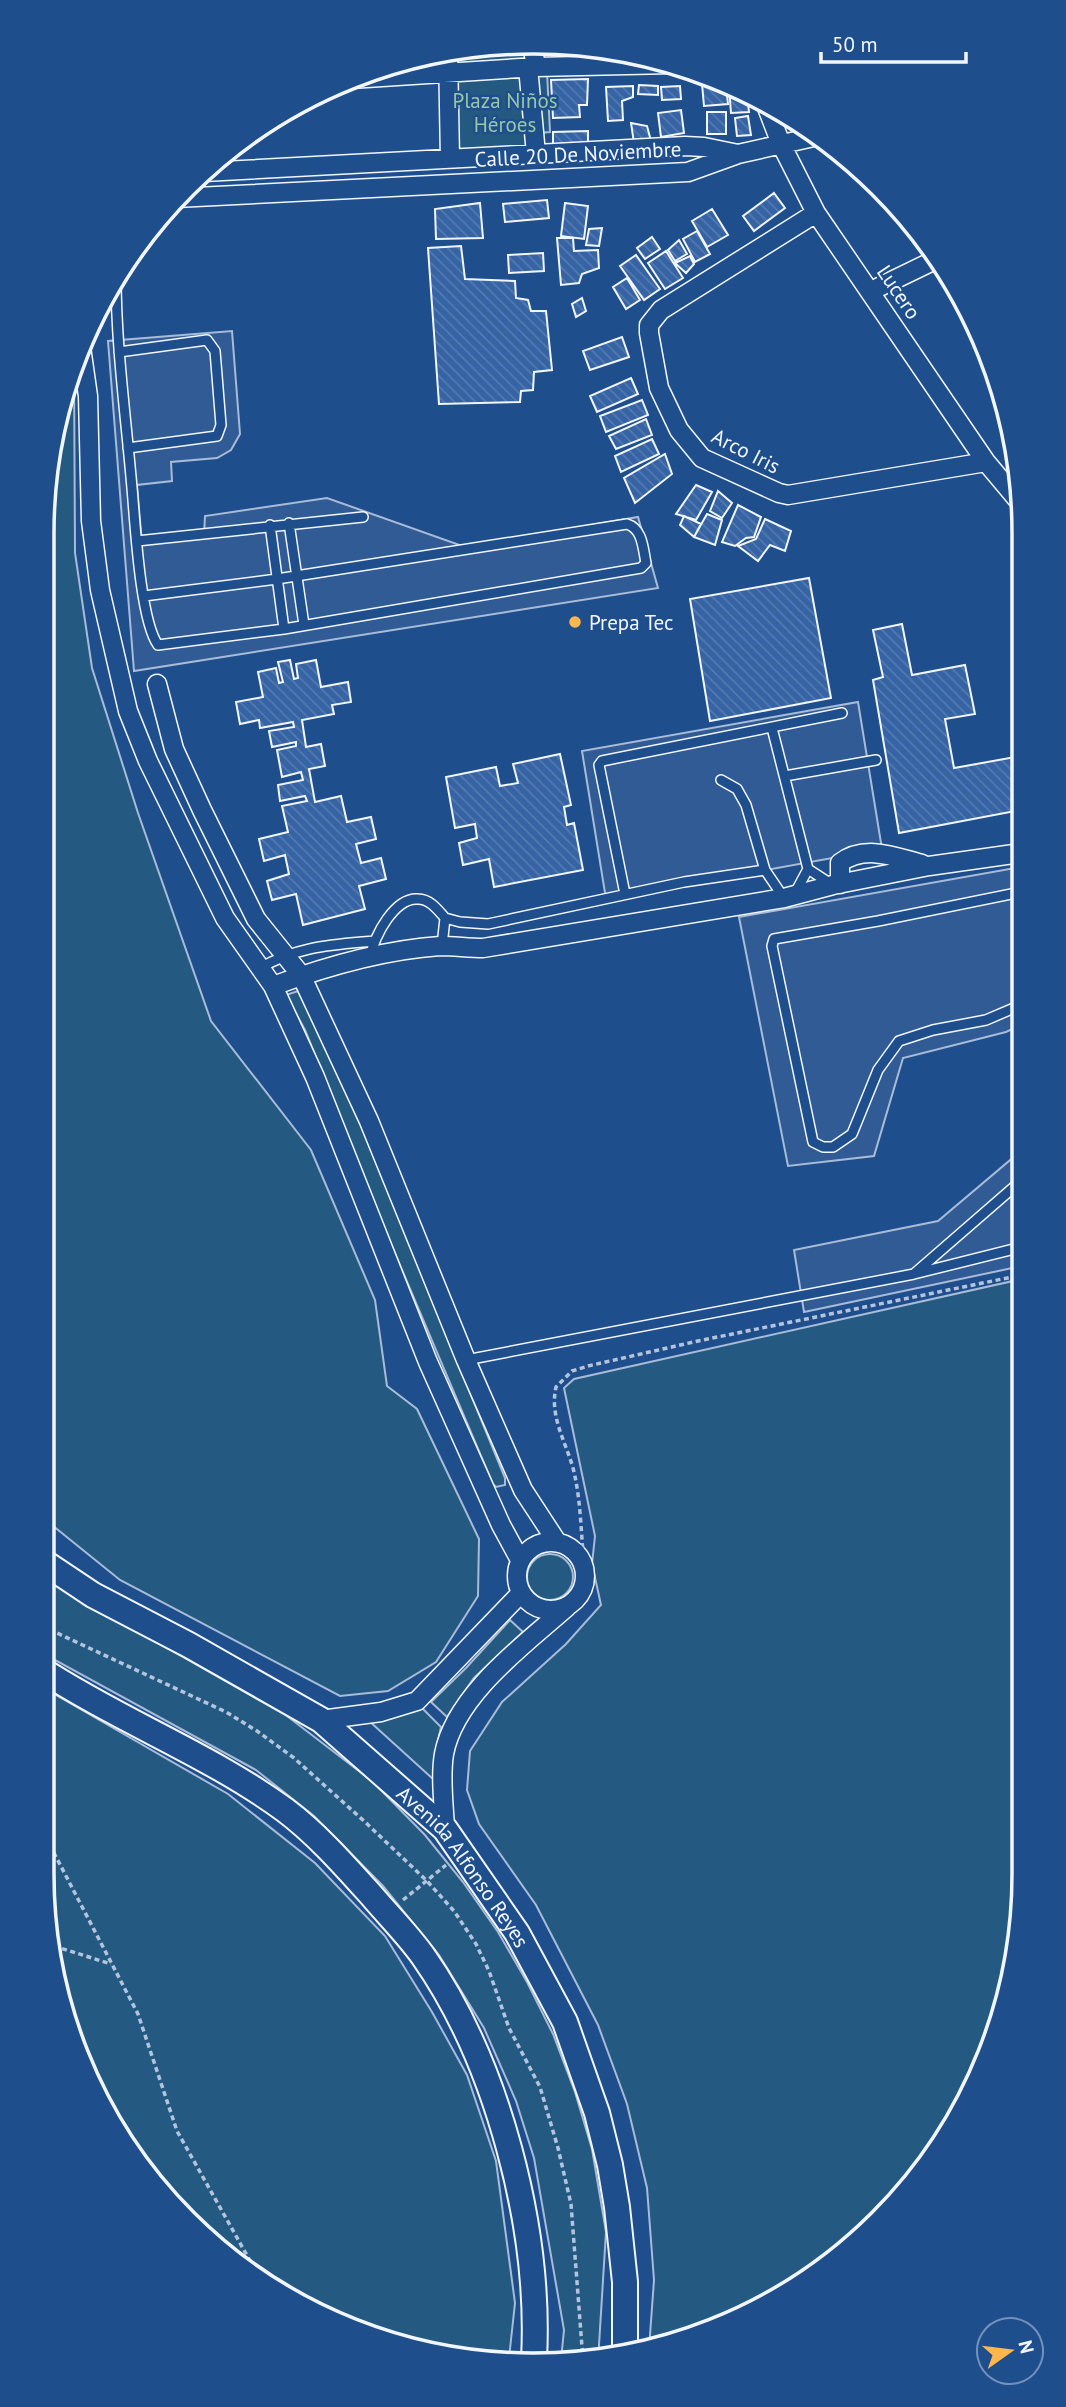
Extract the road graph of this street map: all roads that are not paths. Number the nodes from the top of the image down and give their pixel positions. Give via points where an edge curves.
1 (532, 54) edge
2 (448, 62) edge
3 (633, 65) edge
4 (532, 67) junction
5 (449, 73) junction
6 (390, 77) edge
7 (770, 117) edge
8 (804, 139) edge
9 (780, 144) junction
10 (536, 154) junction
11 (738, 154) junction
12 (450, 159) junction
13 (219, 171) edge
14 (191, 197) edge
15 (816, 213) junction
16 (928, 263) edge
17 (871, 292) junction
18 (117, 296) edge
19 (119, 352) junction
20 (84, 368) edge
21 (128, 448) junction
22 (986, 462) junction
23 (1010, 491) edge
24 (363, 517) dead end
25 (289, 523) junction
26 (270, 525) junction
27 (137, 541) junction
28 (297, 576) junction
29 (277, 579) junction
30 (144, 596) junction
31 (304, 625) junction
32 (284, 629) junction
33 (157, 684) dead end
34 (842, 713) dead end
35 (772, 728) junction
36 (174, 749) junction
37 (876, 760) dead end
38 (148, 761) junction
39 (785, 776) junction
40 (722, 780) dead end
41 (1012, 855) edge
42 (929, 866) junction
43 (808, 869) junction
44 (765, 870) junction
45 (836, 885) junction
46 (625, 894) junction
47 (1012, 894) edge
48 (789, 897) junction
49 (444, 918) junction
50 (442, 946) junction
51 (372, 948) junction
52 (285, 954) junction
53 (260, 968) junction
54 (301, 975) junction
55 (273, 986) junction
56 (1012, 1009) edge
57 (1012, 1189) edge
58 (1012, 1250) edge
59 (914, 1274) junction
60 (466, 1360) junction
61 (557, 1542) junction
62 (520, 1560) junction
63 (54, 1569) edge
64 (522, 1593) junction
65 (567, 1607) junction
66 (54, 1678) edge
67 (321, 1720) junction
68 (445, 1829) junction
69 (625, 2344) edge
70 (534, 2353) edge

1 - 4 street
2 - 5 street
3 - 4 street
4 - 5 street
4 - 10 street
5 - 6 street
5 - 12 street
7 - 9 street, Lucero
8 - 9 street
9 - 11 street
9 - 15 street, Lucero
10 - 11 street, Calle 20 De Noviembre via 685,146
10 - 12 street, Calle 20 De Noviembre
11 - 14 street, Calle 20 De Noviembre via 688,172
12 - 13 street, Calle 20 De Noviembre
15 - 17 street, Lucero
15 - 22 street, Arco Iris via 652,320 649,333 659,388 679,429 702,458 788,495
16 - 17 street
17 - 22 street, Lucero
18 - 19 lane
19 - 21 lane
19 - 21 lane via 207,340 215,351 221,425 217,436
20 - 38 street via 91,521 100,590 128,711
21 - 27 lane
22 - 23 street, Lucero
24 - 25 lane
25 - 26 lane
25 - 28 lane
26 - 27 lane
26 - 29 lane
27 - 30 lane
28 - 29 lane
28 - 31 lane
28 - 31 lane via 627,524 639,532 646,563 641,569
29 - 30 lane
29 - 32 lane
30 - 32 lane via 158,645
31 - 32 lane
33 - 36 street
34 - 35 lane
35 - 39 lane
35 - 46 lane via 600,762
36 - 38 street
36 - 52 street via 256,919
37 - 39 lane
38 - 53 street via 225,918
39 - 43 lane
40 - 44 lane via 737,789 746,805
41 - 42 street
42 - 45 street
42 - 45 street via 864,852 840,863
43 - 45 lane
43 - 48 lane
44 - 46 lane
44 - 48 lane
45 - 48 street
46 - 49 lane via 488,924
47 - 56 lane via 774,939 772,946 813,1142 823,1147 833,1147 852,1134 878,1070 898,1041 986,1020
48 - 50 street via 483,948
49 - 50 lane
49 - 51 lane via 428,901 414,899 391,914
50 - 51 street
51 - 52 lane via 304,948
51 - 54 street
52 - 53 lane
52 - 54 street
53 - 55 street
54 - 55 street
54 - 60 street via 369,1121
55 - 62 street via 315,1077 428,1362
57 - 59 lane
58 - 59 lane
59 - 60 lane
60 - 61 street via 523,1490
61 - 62 street via 532,1548
61 - 65 street via 578,1555 586,1577 577,1600
62 - 64 street
63 - 67 main road, Avenida Alfonso Reyes
64 - 65 street via 542,1609
64 - 67 street via 417,1701 381,1713
65 - 68 street via 484,1681 452,1730 444,1754
66 - 70 main road via 199,1757 304,1825 351,1872 429,1967 460,2018 490,2087 516,2168 529,2251
67 - 68 main road, Avenida Alfonso Reyes
68 - 69 main road, Avenida Alfonso Reyes via 517,1933 559,2011 597,2113 617,2207 625,2282

